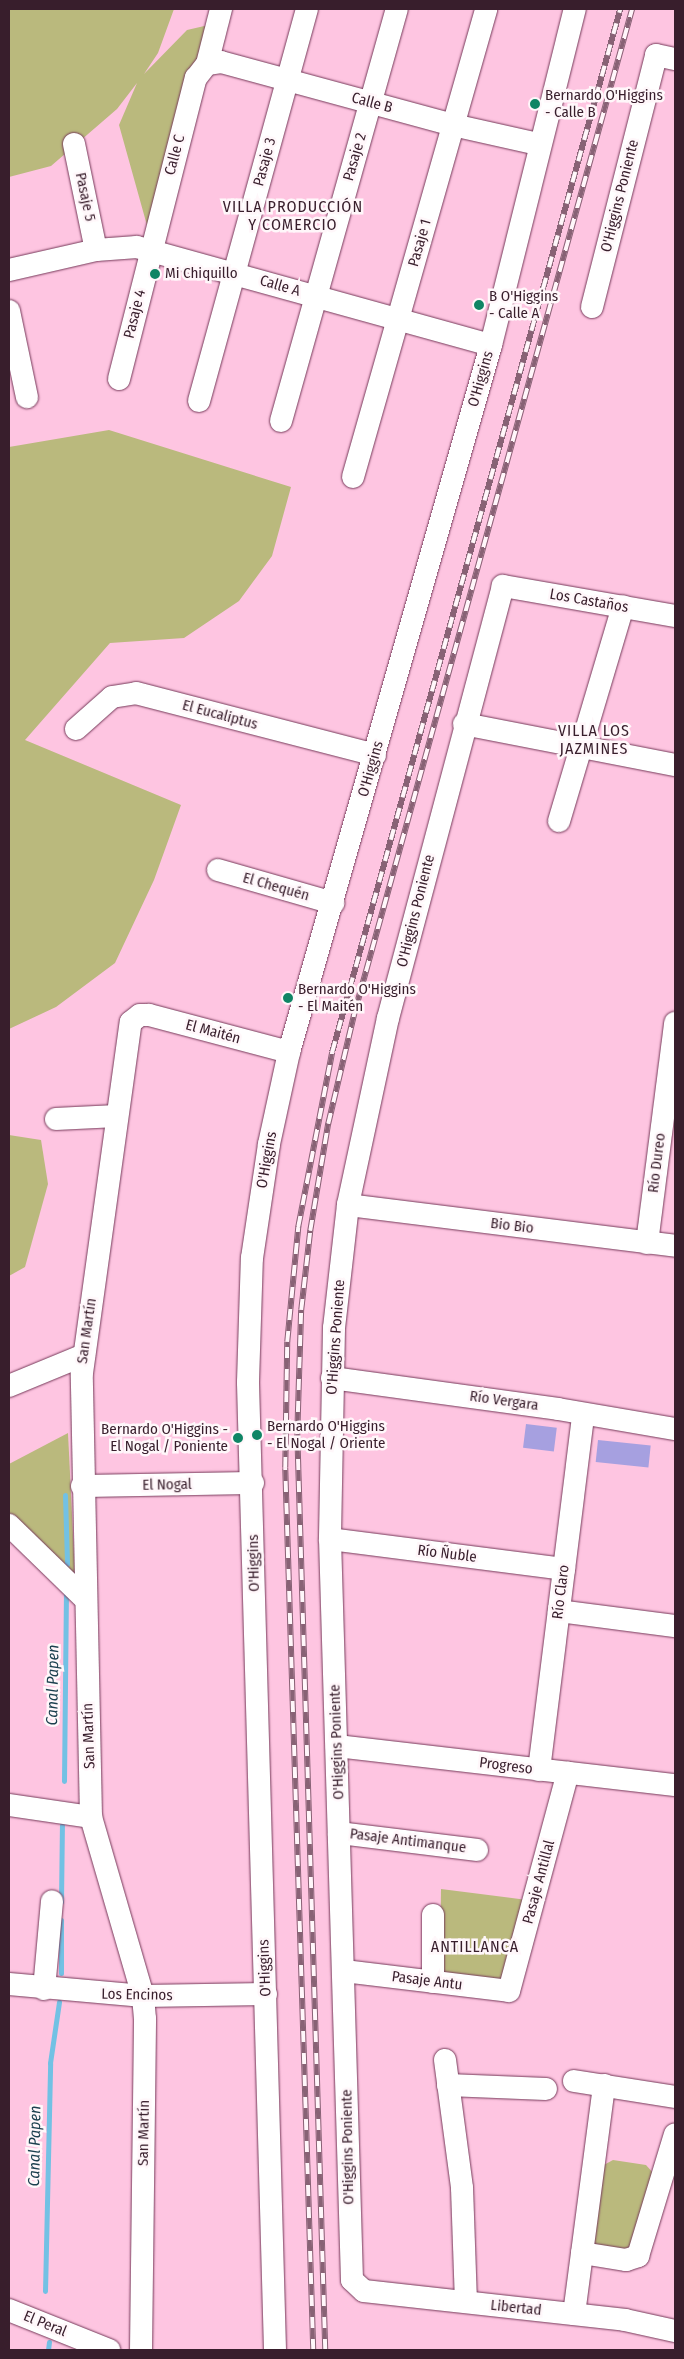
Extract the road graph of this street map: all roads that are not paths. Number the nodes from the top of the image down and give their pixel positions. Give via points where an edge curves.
1 (221, 9) edge
2 (307, 9) edge
3 (396, 9) edge
4 (486, 9) edge
5 (575, 9) edge
6 (665, 57) edge
7 (206, 64) junction
8 (287, 80) junction
9 (370, 103) junction
10 (453, 125) junction
11 (74, 144) dead end
12 (538, 144) junction
13 (150, 249) junction
14 (96, 250) junction
15 (9, 270) edge
16 (234, 273) junction
17 (316, 296) junction
18 (592, 308) dead end
19 (9, 311) edge
20 (398, 319) junction
21 (491, 345) junction
22 (119, 379) dead end
23 (27, 397) dead end
24 (199, 401) dead end
25 (281, 421) dead end
26 (353, 476) dead end
27 (503, 586) joint
28 (623, 606) junction
29 (675, 616) edge
30 (464, 724) junction
31 (76, 729) dead end
32 (579, 746) junction
33 (375, 755) junction
34 (675, 765) edge
35 (559, 820) dead end
36 (218, 870) dead end
37 (333, 903) junction
38 (136, 1017) joint
39 (675, 1030) edge
40 (289, 1052) junction
41 (116, 1116) junction
42 (56, 1119) dead end
43 (348, 1205) junction
44 (647, 1243) junction
45 (675, 1246) edge
46 (84, 1355) junction
47 (332, 1378) junction
48 (9, 1386) edge
49 (583, 1415) junction
50 (675, 1429) edge
51 (253, 1482) junction
52 (82, 1486) junction
53 (9, 1525) edge
54 (330, 1539) junction
55 (564, 1569) junction
56 (85, 1599) junction
57 (559, 1611) junction
58 (675, 1626) edge
59 (337, 1746) junction
60 (539, 1770) junction
61 (568, 1773) junction
62 (675, 1786) edge
63 (9, 1805) edge
64 (91, 1817) junction
65 (339, 1833) junction
66 (477, 1850) dead end
67 (52, 1901) dead end
68 (433, 1916) dead end
69 (344, 1971) junction
70 (433, 1982) junction
71 (9, 1984) edge
72 (44, 1989) junction
73 (509, 1992) joint
74 (266, 1994) junction
75 (143, 1996) junction
76 (445, 2060) dead end
77 (574, 2081) dead end
78 (448, 2085) junction
79 (604, 2085) junction
80 (546, 2089) dead end
81 (675, 2097) edge
82 (675, 2134) edge
83 (582, 2253) junction
84 (356, 2287) joint
85 (466, 2302) junction
86 (9, 2310) edge
87 (574, 2314) junction
88 (675, 2331) edge
89 (109, 2350) edge
90 (142, 2350) edge
91 (275, 2350) edge

1 - 7 street
2 - 8 street, Pasaje 3
3 - 9 street, Pasaje 2
4 - 10 street, Pasaje 1
5 - 12 street, O'Higgins
6 - 18 street, O'Higgins Poniente
7 - 8 street, Calle B via 221,62
7 - 13 street, Calle C via 196,78
8 - 9 street, Calle B
8 - 16 street, Pasaje 3
9 - 10 street, Calle B
9 - 17 street, Pasaje 2
10 - 12 street, Calle B
10 - 20 street, Pasaje 1
11 - 14 street, Pasaje 5
12 - 21 street, O'Higgins
13 - 14 street, Calle A via 121,246
13 - 16 street, Calle A
13 - 22 street, Pasaje 4
14 - 15 street, Calle A
16 - 17 street, Calle A
16 - 24 street, Pasaje 3
17 - 20 street, Calle A
17 - 25 street, Pasaje 2
19 - 23 street
20 - 21 street, Calle A
20 - 26 street, Pasaje 1
21 - 33 street, O'Higgins
27 - 28 street, Los Castaños
27 - 30 street, O'Higgins Poniente
28 - 29 street, Los Castaños
28 - 32 street
30 - 32 street
30 - 43 street, O'Higgins Poniente via 388,1018
31 - 33 street, El Eucaliptus via 112,697 136,693
32 - 34 street
32 - 35 street
33 - 37 street, O'Higgins
36 - 37 street, El Chequén
37 - 40 street, O'Higgins
38 - 40 street, El Maitén via 149,1015
38 - 41 street, San Martín via 127,1030
39 - 44 street, Río Dureo
40 - 51 street, O'Higgins via 269,1144 249,1291
41 - 42 street
41 - 46 street, San Martín
43 - 44 street, Bio Bio
43 - 47 street, O'Higgins Poniente
44 - 45 street, Bio Bio
46 - 48 street
46 - 52 street, San Martín via 80,1417
47 - 49 street, Río Vergara
47 - 54 street, O'Higgins Poniente
49 - 50 street, Río Vergara
49 - 55 street, Río Claro
51 - 52 street, El Nogal
51 - 74 street, O'Higgins
52 - 56 street, San Martín
53 - 56 street
54 - 55 street, Río Ñuble
54 - 59 street, O'Higgins Poniente
55 - 57 street, Río Claro
56 - 64 street, San Martín
57 - 58 street
57 - 60 street, Río Claro
59 - 60 street, Progreso
59 - 65 street, O'Higgins Poniente
60 - 61 street, Progreso
61 - 62 street, Progreso
61 - 73 street, Pasaje Antillal
63 - 64 street
64 - 75 street, San Martín
65 - 66 street, Pasaje Antimanque
65 - 69 street, O'Higgins Poniente
67 - 72 street
68 - 70 street
69 - 70 street, Pasaje Antu
69 - 84 street, O'Higgins Poniente via 352,2280
70 - 73 street, Pasaje Antu
71 - 72 street, Los Encinos
72 - 75 street, Los Encinos
74 - 75 street, Los Encinos
74 - 91 street, O'Higgins
75 - 90 street, San Martín
76 - 78 street
77 - 79 street
78 - 80 street
78 - 85 street via 462,2188
79 - 81 street
79 - 83 street
82 - 83 street via 638,2256 626,2260
83 - 87 street
84 - 85 street, Libertad
85 - 87 street, Libertad
86 - 89 street, El Peral
87 - 88 street, Libertad via 633,2321

